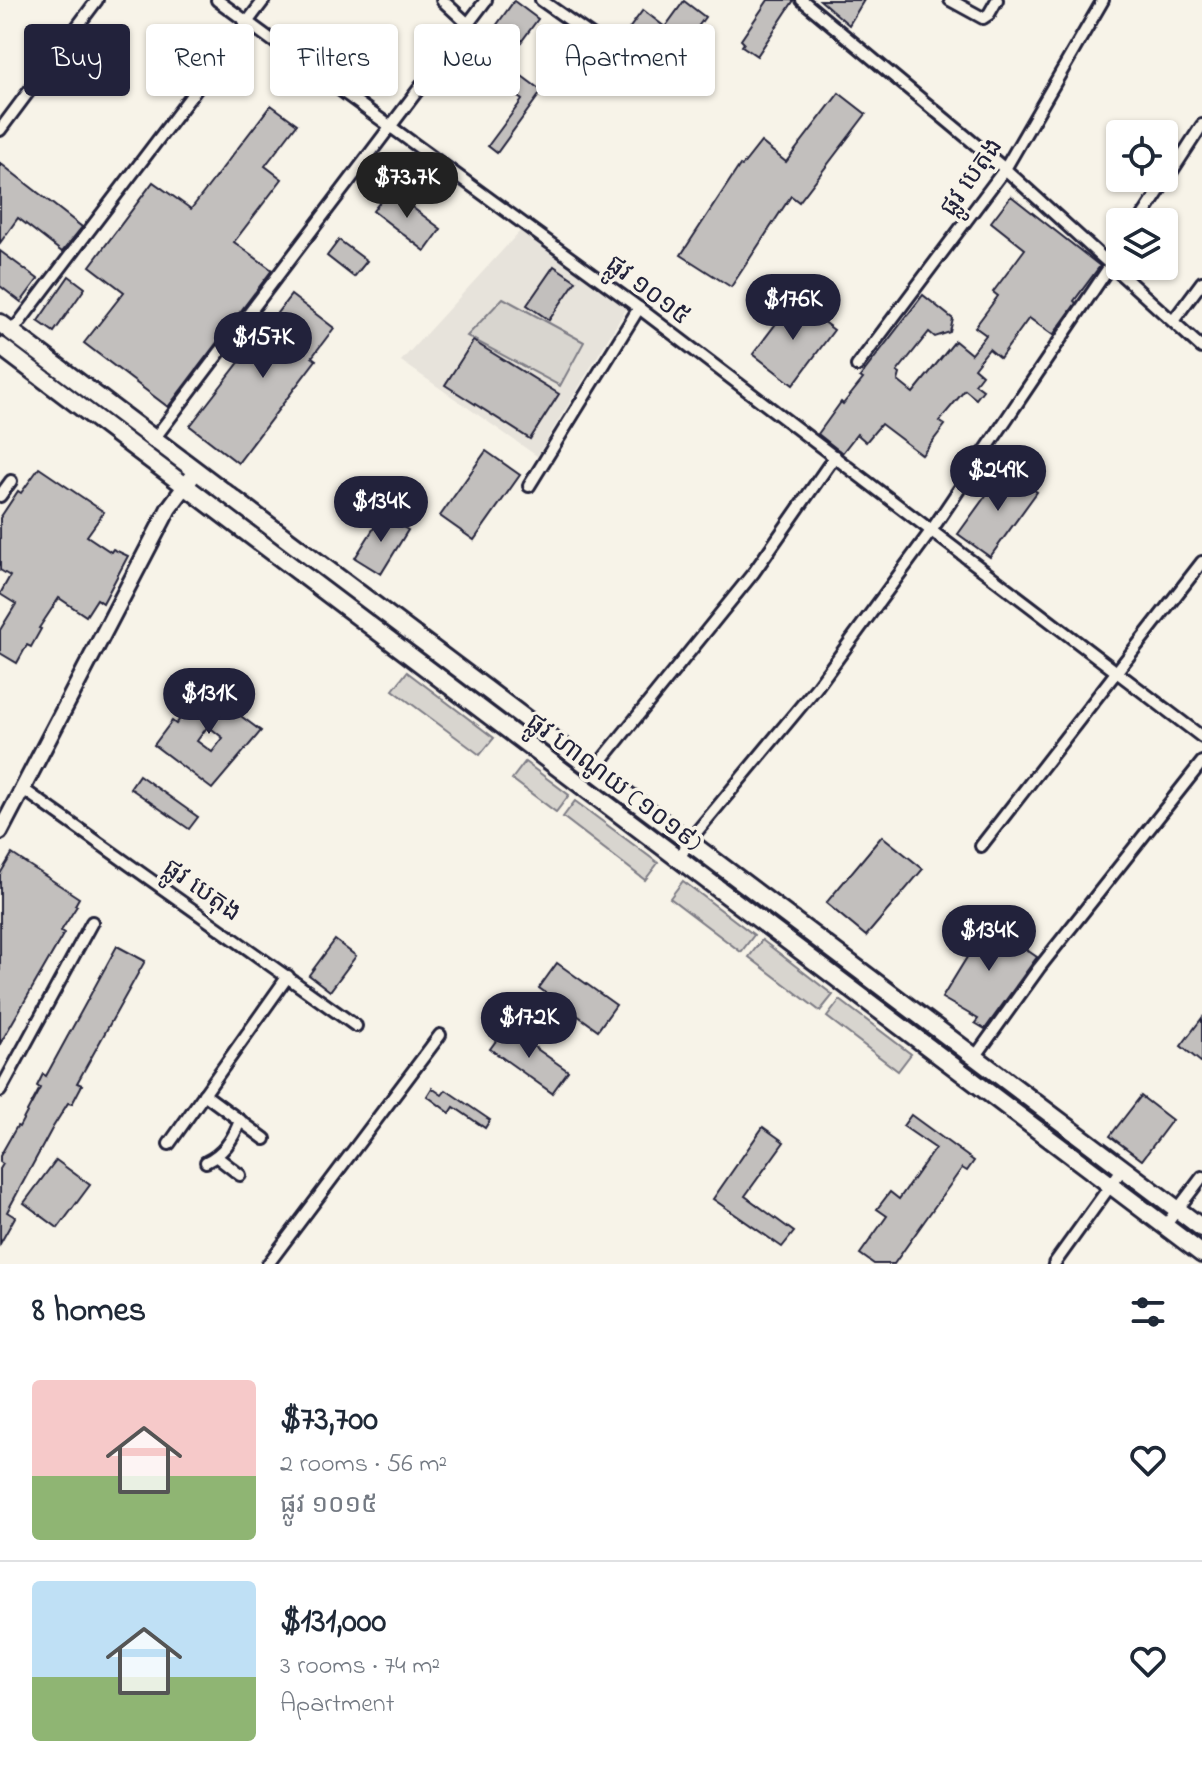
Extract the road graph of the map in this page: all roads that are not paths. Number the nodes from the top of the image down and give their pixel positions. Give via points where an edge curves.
1 (97, 0) edge
2 (217, 0) edge
3 (264, 0) edge
4 (442, 0) edge
5 (486, 0) edge
6 (541, 0) edge
7 (802, 0) edge
8 (950, 0) edge
9 (997, 0) edge
10 (1103, 0) edge
11 (247, 23) junction
12 (468, 24) joint
13 (575, 24) edge
14 (414, 96) edge
15 (1202, 125) edge
16 (390, 128) junction
17 (0, 130) edge
18 (1005, 169) junction
19 (1148, 208) edge
20 (1106, 262) edge
21 (1106, 272) edge
22 (1126, 280) edge
23 (1202, 282) edge
24 (639, 308) junction
25 (1173, 321) junction
26 (6, 328) edge
27 (0, 346) edge
28 (1202, 348) edge
29 (857, 366) dead end
30 (154, 439) junction
31 (835, 456) junction
32 (197, 471) junction
33 (11, 481) dead end
34 (185, 486) junction
35 (529, 486) dead end
36 (0, 496) edge
37 (931, 531) junction
38 (1202, 562) edge
39 (1116, 672) junction
40 (1202, 737) edge
41 (1202, 762) edge
42 (594, 770) junction
43 (23, 789) junction
44 (0, 832) edge
45 (689, 841) junction
46 (981, 846) dead end
47 (679, 859) junction
48 (92, 922) dead end
49 (288, 976) junction
50 (356, 1026) dead end
51 (440, 1035) dead end
52 (975, 1057) junction
53 (0, 1091) edge
54 (204, 1094) junction
55 (240, 1120) junction
56 (265, 1139) dead end
57 (169, 1144) dead end
58 (1123, 1168) junction
59 (240, 1175) dead end
60 (1202, 1177) edge
61 (1111, 1185) junction
62 (1177, 1209) junction
63 (1165, 1226) junction
64 (1202, 1228) edge
65 (1202, 1254) edge
66 (268, 1264) edge
67 (1054, 1264) edge

1 - 17 street
2 - 11 street, ផ្លូវ ១០១៥
3 - 11 street
4 - 12 street
5 - 12 street
6 - 13 street
7 - 18 street
8 - 9 street via 983,18
10 - 18 street, ផ្លូវ បេតុង
11 - 16 street, ផ្លូវ ១០១៥
11 - 26 street
14 - 16 street
15 - 19 street
16 - 24 street, ផ្លូវ ១០១៥
16 - 30 street
18 - 20 street
18 - 29 street, ផ្លូវ បេតុង
21 - 37 street
22 - 25 street
23 - 25 street
24 - 31 street, ផ្លូវ ១០១៥
24 - 35 street
25 - 28 street
26 - 30 main road, ផ្លូវ ហាណូយ (១០១៩)
27 - 34 main road, ផ្លូវ ហាណូយ (១០១៩)
30 - 32 main road, ផ្លូវ ហាណូយ (១០១៩)
31 - 37 street, ផ្លូវ ១០១៥
31 - 42 street via 754,572
32 - 34 main road
32 - 42 main road, ផ្លូវ ហាណូយ (១០១៩)
33 - 36 street
34 - 43 main road
34 - 47 main road, ផ្លូវ ហាណូយ (១០១៩)
37 - 39 street, ផ្លូវ ១០១៥
37 - 45 street via 816,688
38 - 39 street
39 - 40 street, ផ្លូវ ១០១៥
39 - 46 street
41 - 52 street
42 - 45 main road, ផ្លូវ ហាណូយ (១០១៩)
43 - 44 main road
43 - 49 street, ផ្លូវ បេតុង
45 - 47 street
45 - 52 main road, ផ្លូវ ហាណូយ (១០១៩)
47 - 61 main road, ផ្លូវ ហាណូយ (១០១៩)
48 - 53 street
49 - 50 street, ផ្លូវ បេតុង
49 - 54 street
51 - 66 street
52 - 58 main road, ផ្លូវ ហាណូយ (១០១៩)
54 - 55 street
54 - 57 street
55 - 56 street
55 - 59 street via 212,1160
58 - 61 street
58 - 62 main road, ផ្លូវ ហាណូយ (១០១៩)
60 - 62 street
61 - 63 main road, ផ្លូវ ហាណូយ (១០១៩)
61 - 67 street
62 - 63 street
62 - 64 main road, ផ្លូវ ហាណូយ (១០១៩)
63 - 65 main road, ផ្លូវ ហាណូយ (១០១៩)

